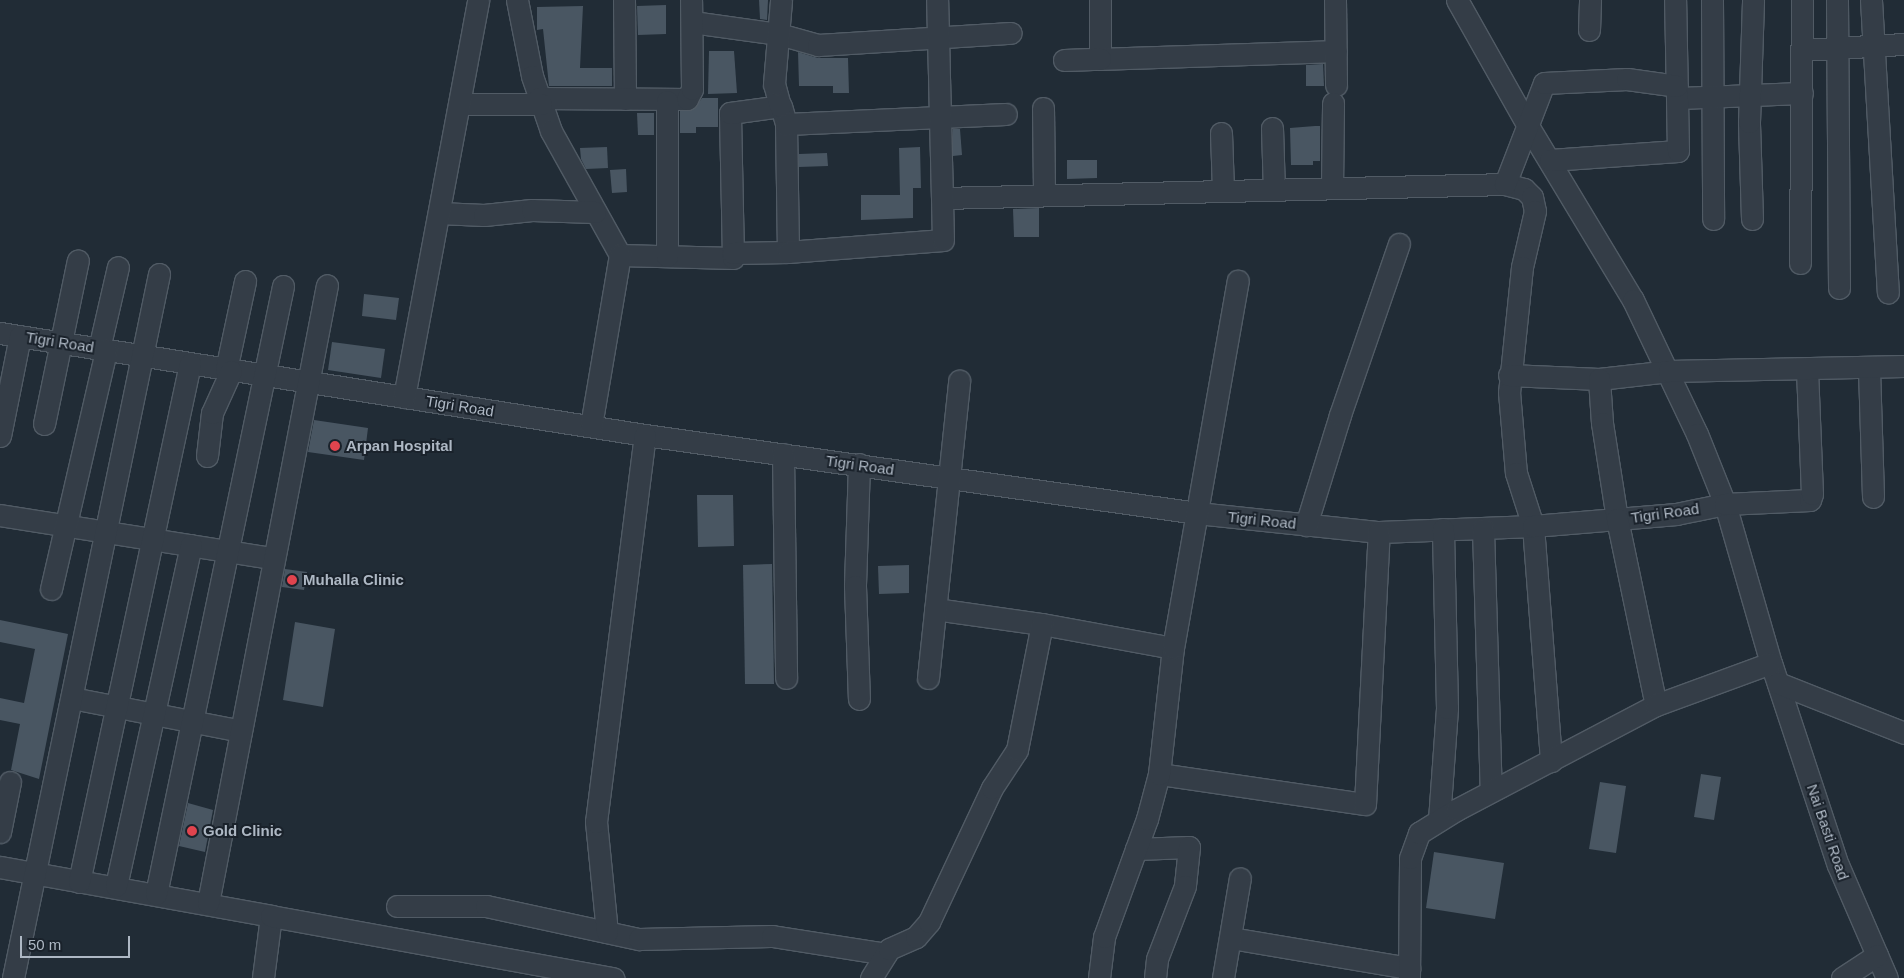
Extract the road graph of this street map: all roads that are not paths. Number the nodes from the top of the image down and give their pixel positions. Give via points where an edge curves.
1 (478, 0) edge
2 (517, 0) edge
3 (624, 0) edge
4 (691, 0) edge
5 (781, 0) edge
6 (937, 0) edge
7 (1100, 0) edge
8 (1335, 0) edge
9 (1457, 0) edge
10 (1590, 0) edge
11 (1675, 0) edge
12 (1712, 0) edge
13 (1753, 0) edge
14 (1802, 0) edge
15 (1837, 0) edge
16 (1871, 0) edge
17 (692, 22) junction
18 (1589, 30) dead end
19 (1011, 33) dead end
20 (780, 34) junction
21 (937, 37) junction
22 (1904, 44) edge
23 (1872, 46) junction
24 (1837, 48) junction
25 (1802, 50) junction
26 (1336, 51) junction
27 (1100, 59) junction
28 (1064, 60) dead end
29 (1678, 92) junction
30 (1802, 93) junction
31 (1750, 96) junction
32 (1712, 97) junction
33 (625, 100) junction
34 (540, 101) junction
35 (667, 101) junction
36 (459, 104) junction
37 (1043, 108) dead end
38 (1006, 114) dead end
39 (783, 115) junction
40 (938, 116) junction
41 (1528, 126) junction
42 (1272, 128) dead end
43 (1221, 133) dead end
44 (1550, 160) junction
45 (1505, 184) junction
46 (1332, 188) junction
47 (1274, 190) junction
48 (1223, 191) junction
49 (1044, 195) junction
50 (942, 198) junction
51 (595, 212) junction
52 (439, 213) junction
53 (1713, 219) dead end
54 (1752, 219) dead end
55 (1399, 244) dead end
56 (788, 252) junction
57 (733, 253) junction
58 (620, 255) junction
59 (668, 256) junction
60 (78, 260) dead end
61 (1800, 263) dead end
62 (118, 267) dead end
63 (159, 274) dead end
64 (245, 281) dead end
65 (1238, 281) dead end
66 (327, 285) dead end
67 (283, 286) dead end
68 (1839, 288) dead end
69 (1888, 293) dead end
70 (10, 334) edge
71 (63, 343) junction
72 (102, 349) junction
73 (143, 356) junction
74 (190, 364) junction
75 (1904, 366) edge
76 (1807, 369) junction
77 (1869, 369) junction
78 (229, 370) junction
79 (1669, 371) junction
80 (265, 376) junction
81 (1509, 376) junction
82 (1599, 379) junction
83 (959, 381) dead end
84 (308, 383) junction
85 (404, 397) junction
86 (44, 424) dead end
87 (591, 426) junction
88 (645, 435) junction
89 (0, 436) edge
90 (783, 454) junction
91 (207, 456) dead end
92 (859, 464) junction
93 (951, 477) junction
94 (1873, 497) dead end
95 (1725, 504) junction
96 (1197, 513) junction
97 (0, 515) edge
98 (1617, 519) junction
99 (66, 525) junction
100 (1306, 525) junction
101 (1532, 526) junction
102 (1482, 528) junction
103 (1443, 529) junction
104 (107, 532) junction
105 (1379, 532) junction
106 (153, 539) junction
107 (191, 545) junction
108 (229, 551) junction
109 (273, 558) junction
110 (51, 589) dead end
111 (935, 609) junction
112 (1042, 624) junction
113 (1173, 648) junction
114 (1774, 673) junction
115 (786, 678) dead end
116 (928, 678) dead end
117 (72, 698) junction
118 (859, 700) dead end
119 (1656, 705) junction
120 (117, 707) junction
121 (155, 714) junction
122 (193, 722) junction
123 (241, 731) junction
124 (1904, 733) edge
125 (1552, 761) junction
126 (1159, 774) junction
127 (10, 782) dead end
128 (1491, 791) junction
129 (1439, 820) junction
130 (0, 832) edge
131 (1136, 849) junction
132 (0, 868) edge
133 (35, 874) junction
134 (1240, 878) dead end
135 (79, 882) junction
136 (116, 886) junction
137 (156, 894) junction
138 (208, 903) junction
139 (396, 906) dead end
140 (271, 916) junction
141 (607, 932) junction
142 (1231, 938) junction
143 (886, 954) junction
144 (1876, 955) junction
145 (1409, 973) edge
146 (13, 978) edge
147 (263, 978) edge
148 (613, 978) edge
149 (871, 978) edge
150 (1099, 978) edge
151 (1156, 978) edge
152 (1223, 978) edge
153 (1842, 978) edge
154 (1887, 978) edge

1 - 36 street
2 - 34 street via 525,49
3 - 33 street
4 - 17 street
5 - 20 street
6 - 21 street
7 - 27 street
8 - 26 street
9 - 41 street, Nai Basti Road
10 - 18 street
11 - 29 street
12 - 32 street
13 - 31 street
14 - 25 street
15 - 24 street
16 - 23 street
17 - 20 street
17 - 35 street via 691,94 684,101
19 - 21 street
20 - 21 street via 818,45
20 - 39 street via 774,84
21 - 40 street
22 - 23 street
23 - 24 street
23 - 69 street
24 - 25 street
24 - 68 street
25 - 30 street
26 - 27 street
26 - 46 street
27 - 28 street
29 - 32 street
29 - 41 street via 1627,79 1544,83
29 - 44 street via 1678,151
30 - 31 street
30 - 61 street
31 - 32 street
31 - 54 street
32 - 53 street
33 - 34 street
33 - 35 street
34 - 36 street
34 - 51 street via 551,130
35 - 59 street
36 - 52 street
37 - 49 street
38 - 40 street
39 - 40 street
39 - 56 street
39 - 57 street via 730,113
40 - 50 street
41 - 44 street, Nai Basti Road
41 - 45 street
42 - 47 street
43 - 48 street
44 - 79 street, Nai Basti Road via 1633,300
45 - 46 street
45 - 81 street via 1524,189 1532,197 1535,211 1522,267
46 - 47 street
47 - 48 street
48 - 49 street
49 - 50 street
50 - 56 street via 941,241
51 - 52 street
51 - 58 street
52 - 85 street
55 - 100 street
56 - 57 street
57 - 59 street via 733,258
58 - 59 street
58 - 87 street
60 - 71 street
62 - 72 street
63 - 73 street
64 - 78 street
65 - 96 street
66 - 84 street
67 - 80 street
70 - 71 street, Tigri Road
70 - 89 street
71 - 72 street, Tigri Road
71 - 86 street
72 - 73 street, Tigri Road
72 - 99 street
73 - 74 street, Tigri Road
73 - 104 street
74 - 78 street, Tigri Road
74 - 106 street
75 - 77 street
76 - 77 street
76 - 79 street
76 - 95 street, Tigri Road via 1811,498
77 - 94 street
78 - 80 street, Tigri Road
78 - 91 street via 214,407
79 - 82 street
79 - 95 street, Nai Basti Road
80 - 84 street, Tigri Road
80 - 108 street
81 - 82 street
81 - 101 street via 1514,462
82 - 98 street via 1604,441
83 - 93 street
84 - 85 street, Tigri Road
84 - 109 street
85 - 87 street, Tigri Road
87 - 88 street, Tigri Road
88 - 90 street, Tigri Road
88 - 141 street via 596,822
90 - 92 street, Tigri Road
90 - 115 street
92 - 93 street, Tigri Road
92 - 118 street via 855,586
93 - 96 street, Tigri Road
93 - 111 street
95 - 98 street, Tigri Road via 1676,514
95 - 114 street, Nai Basti Road
96 - 100 street, Tigri Road
96 - 113 street
97 - 99 street
98 - 101 street, Tigri Road
98 - 119 street
99 - 104 street
99 - 110 street
100 - 105 street, Tigri Road
101 - 102 street, Tigri Road
101 - 125 street
102 - 103 street, Tigri Road
102 - 128 street
103 - 105 street, Tigri Road
103 - 129 street via 1448,700
104 - 106 street
104 - 117 street
105 - 126 street via 1365,804
106 - 107 street
106 - 120 street
107 - 108 street
107 - 121 street
108 - 109 street
108 - 122 street
109 - 123 street
111 - 112 street
111 - 116 street
112 - 113 street
112 - 143 street via 1017,750 992,788 929,922 916,937 894,944
113 - 126 street
114 - 119 street
114 - 124 street
114 - 144 street, Nai Basti Road via 1838,865
117 - 120 street
117 - 133 street
119 - 125 street
120 - 121 street
120 - 135 street
121 - 122 street
121 - 136 street
122 - 123 street
122 - 137 street
123 - 138 street
125 - 128 street
126 - 131 street
127 - 130 street
128 - 129 street
129 - 145 street via 1419,833 1412,847
131 - 150 street via 1104,937
131 - 151 street via 1189,847 1185,886 1157,959
132 - 133 street
133 - 135 street
133 - 146 street
134 - 142 street
135 - 136 street
136 - 137 street
137 - 138 street
138 - 140 street
139 - 141 street via 486,906
140 - 147 street
140 - 148 street
141 - 143 street via 639,939 772,936
142 - 145 street
142 - 152 street
143 - 149 street
144 - 153 street
144 - 154 street, Nai Basti Road

